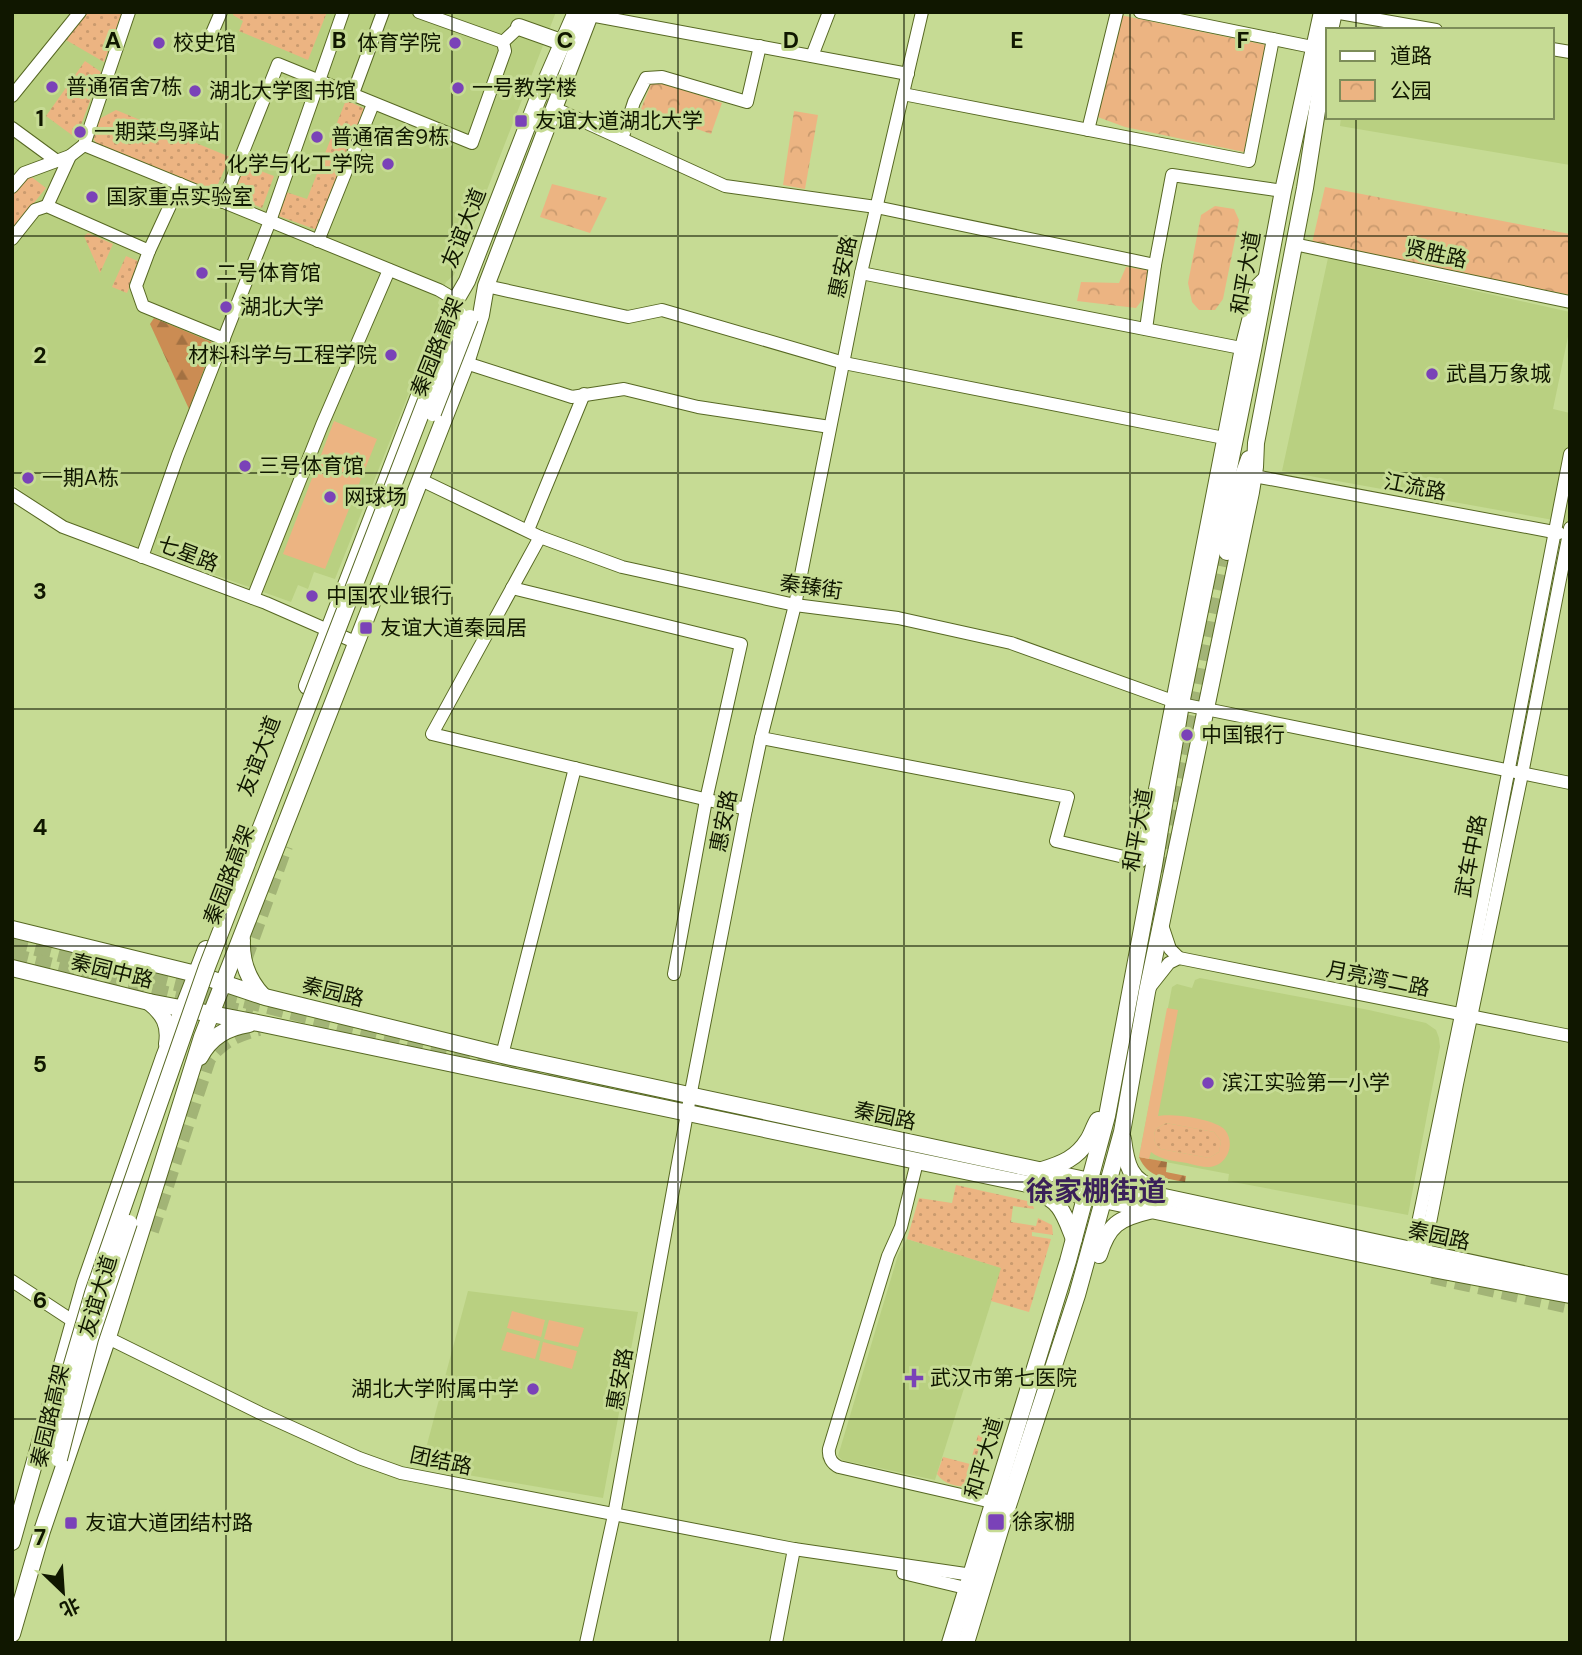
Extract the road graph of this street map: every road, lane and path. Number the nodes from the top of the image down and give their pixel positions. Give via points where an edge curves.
1 (80, 12) edge
2 (129, 12) edge
3 (221, 12) edge
4 (343, 12) edge
5 (383, 12) edge
6 (419, 12) edge
7 (829, 12) edge
8 (922, 12) edge
9 (1117, 12) edge
10 (1140, 12) edge
11 (1322, 12) edge
12 (1334, 12) edge
13 (586, 13) edge
14 (519, 27) joint
15 (1425, 28) edge
16 (212, 33) dead end
17 (1273, 39) junction
18 (503, 42) junction
19 (564, 43) junction
20 (1323, 45) edge
21 (760, 46) junction
22 (812, 56) junction
23 (908, 74) junction
24 (318, 82) junction
25 (903, 94) junction
26 (12, 96) edge
27 (352, 96) junction
28 (373, 104) junction
29 (554, 108) junction
30 (12, 128) edge
31 (1088, 130) junction
32 (622, 139) junction
33 (84, 145) junction
34 (70, 156) junction
35 (57, 161) junction
36 (180, 184) junction
37 (12, 187) edge
38 (1283, 191) junction
39 (223, 202) junction
40 (47, 206) junction
41 (876, 207) junction
42 (270, 221) junction
43 (12, 239) edge
44 (318, 241) junction
45 (1294, 244) junction
46 (149, 251) junction
47 (1155, 265) junction
48 (389, 270) junction
49 (861, 272) junction
50 (467, 281) joint
51 (486, 286) junction
52 (1570, 302) edge
53 (462, 311) junction
54 (1146, 329) junction
55 (224, 339) junction
56 (1247, 349) junction
57 (466, 363) junction
58 (844, 363) junction
59 (584, 394) junction
60 (830, 427) junction
61 (1224, 438) junction
62 (1256, 443) junction
63 (1570, 454) edge
64 (1254, 476) junction
65 (419, 479) junction
66 (12, 494) edge
67 (1554, 533) junction
68 (1569, 533) edge
69 (534, 534) junction
70 (1227, 552) tunnel mouth
71 (142, 557) junction
72 (512, 588) junction
73 (253, 598) junction
74 (795, 606) junction
75 (328, 631) junction
76 (355, 642) junction
77 (334, 697) junction
78 (1176, 703) junction
79 (1205, 710) junction
80 (326, 738) dead end
81 (761, 738) junction
82 (575, 768) junction
83 (1507, 771) junction
84 (1522, 774) junction
85 (1570, 783) edge
86 (706, 800) junction
87 (746, 809) junction
88 (246, 923) junction
89 (1161, 923) junction
90 (12, 929) edge
91 (213, 932) junction
92 (1179, 958) junction
93 (12, 968) edge
94 (167, 968) junction
95 (196, 974) junction
96 (674, 974) dead end
97 (223, 982) junction
98 (1147, 992) junction
99 (265, 998) junction
100 (149, 1002) junction
101 (183, 1009) junction
102 (206, 1014) junction
103 (1466, 1016) junction
104 (258, 1023) junction
105 (1570, 1037) edge
106 (502, 1055) junction
107 (164, 1057) junction
108 (689, 1105) junction
109 (177, 1114) junction
110 (1107, 1116) junction
111 (1122, 1132) junction
112 (917, 1161) junction
113 (1040, 1170) junction
114 (1009, 1181) junction
115 (1088, 1188) junction
116 (1106, 1193) junction
117 (1215, 1209) junction
118 (1153, 1210) junction
119 (151, 1231) tunnel mouth
120 (1074, 1240) junction
121 (1417, 1259) junction
122 (12, 1281) edge
123 (1570, 1284) edge
124 (1077, 1295) junction
125 (1570, 1296) edge
126 (114, 1314) junction
127 (73, 1322) junction
128 (108, 1337) junction
129 (52, 1457) junction
130 (29, 1485) junction
131 (54, 1494) junction
132 (992, 1502) junction
133 (614, 1515) junction
134 (42, 1531) junction
135 (14, 1538) edge
136 (794, 1549) junction
137 (976, 1583) junction
138 (12, 1623) edge
139 (12, 1634) edge
140 (586, 1643) edge
141 (776, 1643) edge
142 (950, 1643) edge
143 (966, 1643) edge

1 - 26 street
2 - 33 street
3 - 16 street
4 - 24 street
5 - 27 street
6 - 18 street
7 - 22 street
8 - 23 street, 惠安路
9 - 31 street
10 - 17 street
11 - 20 main road, 和平大道
12 - 15 street
13 - 19 main road, 友谊大道
13 - 21 street
13 - 29 main road, 友谊大道
14 - 18 street
14 - 19 main road
17 - 20 street
17 - 31 street via 1249,161
18 - 28 street via 505,51 472,143
19 - 50 main road, 友谊大道
20 - 38 main road, 和平大道
20 - 45 main road, 和平大道
21 - 22 street
21 - 32 street via 747,102 662,77 646,78
22 - 23 street
23 - 25 street, 惠安路
24 - 27 street
24 - 39 street via 278,64
24 - 42 street
25 - 31 street
25 - 41 street, 惠安路
27 - 28 street
28 - 44 street
29 - 32 street
29 - 51 main road, 友谊大道
30 - 35 street
32 - 41 street via 725,186
33 - 34 street
33 - 36 street
34 - 35 street
34 - 40 street
35 - 37 street via 24,173
36 - 39 street
36 - 46 street
38 - 47 street via 1172,175
38 - 56 main road, 和平大道
39 - 42 street
40 - 43 street via 34,210
40 - 46 street
41 - 47 street
41 - 49 street, 惠安路
42 - 44 street
42 - 55 street
44 - 48 street
45 - 52 street, 贤胜路
45 - 62 main road, 和平大道
46 - 55 street via 136,286 143,306
47 - 54 street
48 - 53 street
48 - 73 street
49 - 54 street
49 - 58 street, 惠安路
50 - 53 main road, 秦园路高架
51 - 53 main road, 秦园路高架
51 - 57 main road, 友谊大道
51 - 58 street via 628,317 662,310
53 - 75 main road, 友谊大道
53 - 129 main road, 秦园路高架, bridge via 207,967 93,1293
54 - 56 street
55 - 71 street
56 - 61 street
56 - 78 main road, 和平大道
57 - 59 street via 572,397
57 - 65 main road, 友谊大道
58 - 60 street, 惠安路
58 - 61 street
59 - 60 street via 624,390 698,407
59 - 69 street
60 - 74 street, 惠安路
61 - 78 street
62 - 64 main road, 和平大道
62 - 70 main road via 1240,484
63 - 67 street, 武车中路
64 - 67 street, 江流路
64 - 79 main road, 和平大道
65 - 69 street, 秦臻街
65 - 76 main road, 友谊大道
66 - 71 street, 七星路 via 63,527
67 - 68 street, 江流路
67 - 83 street, 武车中路
68 - 84 street, 武车中路
69 - 72 street
69 - 74 street, 秦臻街 via 631,569
71 - 73 street, 七星路
72 - 82 street via 432,734
72 - 86 street via 741,644
73 - 75 street, 七星路
74 - 78 street, 秦臻街 via 898,618 983,635
74 - 81 street, 惠安路
75 - 76 street, 七星路
75 - 91 main road, 友谊大道
76 - 77 main road, 友谊大道
77 - 80 main road
77 - 88 main road, 友谊大道
78 - 79 street, 秦臻街
78 - 81 street via 1141,861 1056,841 1068,797
78 - 110 main road, 和平大道 via 1154,865
79 - 83 street, 秦臻街
79 - 89 main road, 和平大道
81 - 87 street, 惠安路
82 - 86 street
82 - 106 street
83 - 84 street, 秦臻街
83 - 103 street, 武车中路
84 - 85 street, 秦臻街
84 - 103 street, 武车中路
86 - 87 street
86 - 96 street
87 - 108 street, 惠安路
88 - 97 main road, 友谊大道
88 - 99 main road via 243,962
89 - 92 street via 1168,945
89 - 98 main road, 和平大道
90 - 94 main road, 秦园中路
91 - 94 main road via 190,963
91 - 95 main road, 友谊大道
92 - 98 street via 1168,963
92 - 103 street, 月亮湾二路
93 - 100 main road, 秦园中路
94 - 95 main road, 秦园中路
95 - 97 main road, 秦园路
95 - 101 main road, 友谊大道
97 - 99 main road, 秦园路
97 - 102 main road, 友谊大道
98 - 111 main road, 和平大道
99 - 106 main road, 秦园路
100 - 101 main road, 秦园中路
100 - 107 main road via 165,1018 169,1033
101 - 102 main road, 秦园中路
101 - 107 main road, 友谊大道
102 - 104 main road, 秦园路
102 - 109 main road, 友谊大道
103 - 105 street, 月亮湾二路
103 - 121 street, 武车中路 via 1457,1084
104 - 108 main road, 秦园路
104 - 109 main road via 233,1027 214,1038 204,1050
106 - 108 main road, 秦园路
107 - 127 main road, 友谊大道
108 - 112 main road, 秦园路
108 - 113 main road, 秦园路
108 - 133 street, 惠安路
109 - 126 main road, 友谊大道
110 - 113 main road via 1097,1121 1078,1154
110 - 115 main road, 和平大道
111 - 116 main road, 和平大道
111 - 117 main road via 1127,1166 1140,1182 1208,1199
112 - 114 main road, 秦园路
112 - 132 street via 829,1457 839,1467
113 - 115 main road, 秦园路
114 - 115 main road, 秦园路
114 - 120 main road via 1014,1187 1053,1199
115 - 116 main road, 秦园路
115 - 120 main road, 和平大道
116 - 117 main road, 秦园路
116 - 118 main road, 秦园路
116 - 124 main road, 和平大道
117 - 121 main road, 秦园路
118 - 121 main road, 秦园路
118 - 124 main road via 1110,1229 1091,1284
119 - 126 main road
120 - 132 main road, 和平大道
121 - 123 main road, 秦园路
121 - 125 main road, 秦园路
122 - 127 street, 团结路
124 - 137 main road, 和平大道
126 - 128 main road, 友谊大道
127 - 128 street, 团结路
127 - 130 main road, 友谊大道
128 - 131 main road, 友谊大道
128 - 133 street, 团结路 via 260,1413 401,1473
129 - 130 main road, 秦园路高架
129 - 131 main road, 秦园路高架
130 - 135 main road, 友谊大道
131 - 134 main road, 友谊大道
132 - 137 main road, 和平大道
133 - 136 street, 团结路
133 - 140 street, 惠安路
134 - 138 main road, 友谊大道
134 - 139 main road, 友谊大道
136 - 137 street, 团结路
136 - 141 street
137 - 142 main road, 和平大道
137 - 143 main road, 和平大道

